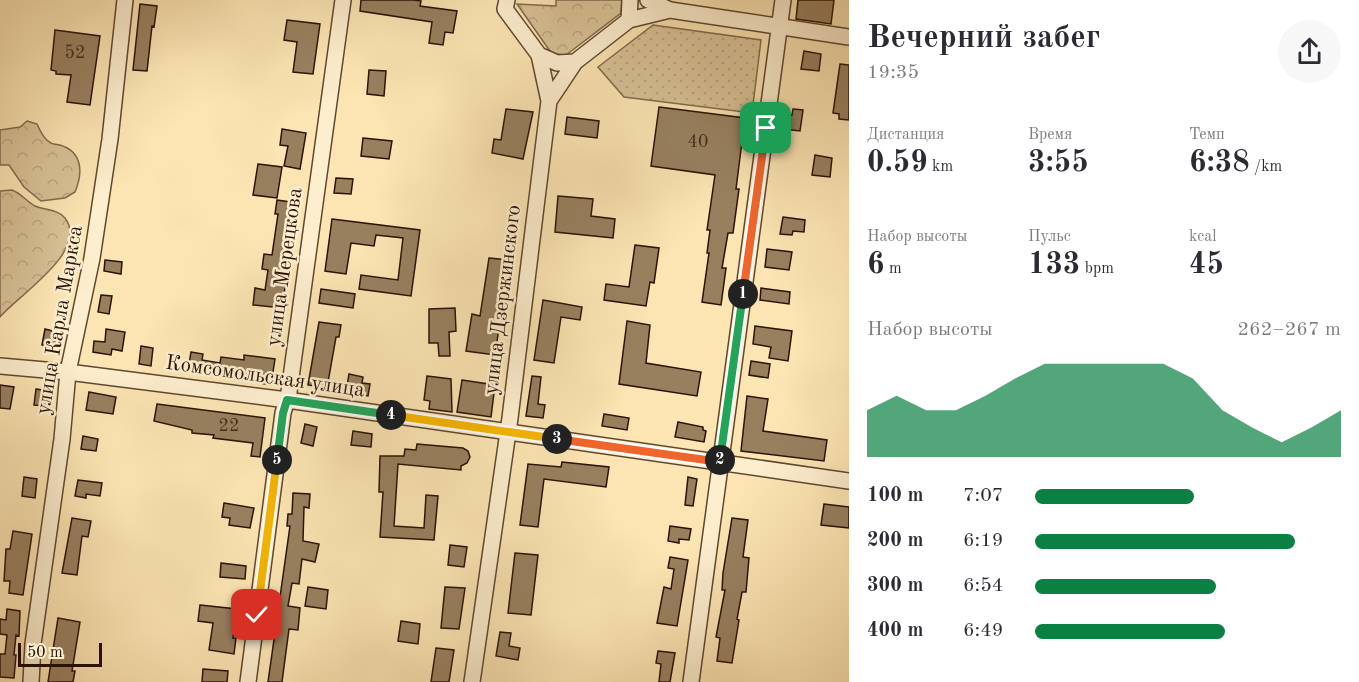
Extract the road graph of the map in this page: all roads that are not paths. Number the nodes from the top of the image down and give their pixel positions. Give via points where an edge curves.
1 (125, 0) edge
2 (343, 0) edge
3 (491, 0) edge
4 (630, 0) edge
5 (648, 0) edge
6 (783, 0) edge
7 (506, 4) edge
8 (670, 10) junction
9 (629, 20) junction
10 (779, 27) junction
11 (849, 37) edge
12 (539, 56) junction
13 (575, 62) junction
14 (549, 102) junction
15 (0, 366) edge
16 (68, 372) junction
17 (287, 400) junction
18 (507, 432) junction
19 (720, 462) junction
20 (849, 481) edge
21 (31, 682) edge
22 (248, 682) edge
23 (472, 682) edge
24 (691, 682) edge

1 - 16 street, улица Карла Маркса via 92,258
2 - 17 street, улица Мерецкова
3 - 7 street
4 - 9 street
5 - 8 street
6 - 10 street
7 - 12 street
8 - 9 street
8 - 10 street
9 - 13 street, улица Дзержинского
10 - 11 street
10 - 19 street
12 - 13 street via 557,63
12 - 14 street, улица Дзержинского
13 - 14 street, улица Дзержинского
14 - 18 street, улица Дзержинского
15 - 16 street, Комсомольская улица
16 - 17 street, Комсомольская улица
16 - 21 street, улица Карла Маркса
17 - 18 street, Комсомольская улица
17 - 22 street, улица Мерецкова
18 - 19 street, Комсомольская улица
18 - 23 street, улица Дзержинского
19 - 20 street, Комсомольская улица
19 - 24 street

